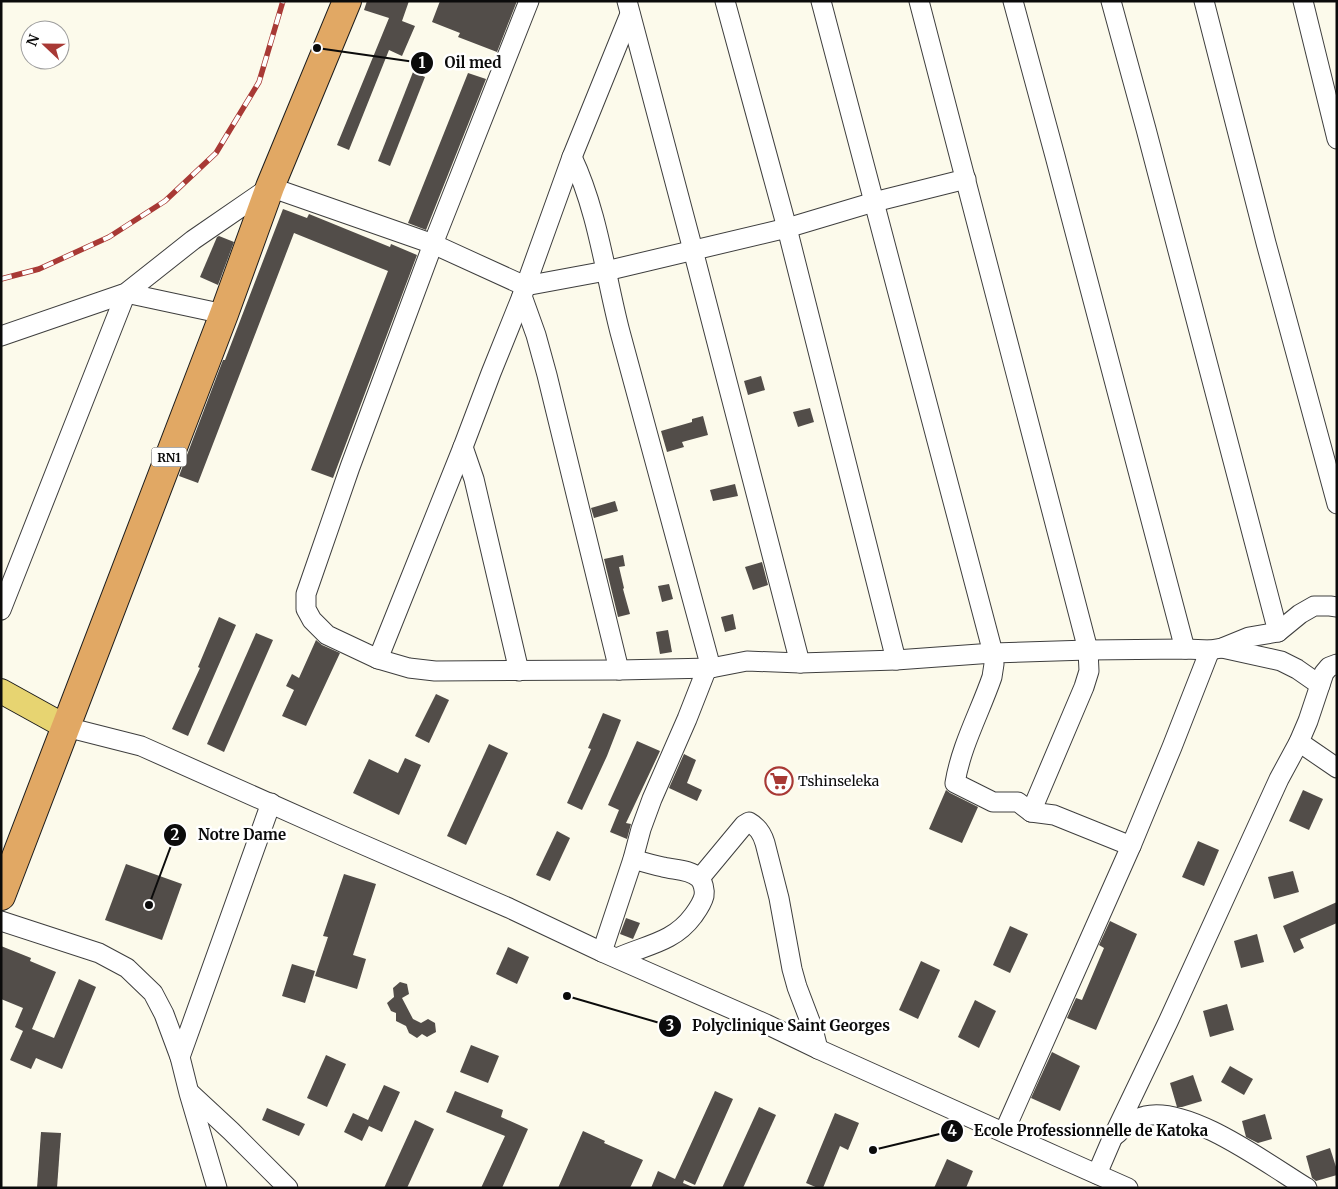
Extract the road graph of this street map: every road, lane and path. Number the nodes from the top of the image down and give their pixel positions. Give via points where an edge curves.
1 (347, 1) edge
2 (529, 1) edge
3 (725, 1) edge
4 (821, 1) edge
5 (918, 1) edge
6 (1013, 1) edge
7 (1111, 1) edge
8 (1204, 1) edge
9 (1303, 1) edge
10 (628, 8) edge
11 (1337, 139) edge
12 (572, 158) junction
13 (966, 179) junction
14 (270, 187) junction
15 (874, 202) junction
16 (787, 228) junction
17 (433, 244) junction
18 (693, 250) junction
19 (606, 271) junction
20 (524, 291) junction
21 (126, 293) junction
22 (224, 314) junction
23 (2, 337) edge
24 (464, 447) junction
25 (1337, 504) edge
26 (1337, 607) edge
27 (1, 610) edge
28 (1278, 632) junction
29 (1185, 649) junction
30 (1216, 649) junction
31 (1088, 650) junction
32 (993, 653) junction
33 (378, 659) junction
34 (896, 660) junction
35 (800, 663) junction
36 (1337, 664) edge
37 (709, 668) junction
38 (619, 670) junction
39 (519, 671) junction
40 (1320, 685) junction
41 (1, 691) edge
42 (66, 727) junction
43 (1300, 742) junction
44 (1337, 768) edge
45 (271, 803) junction
46 (1031, 812) junction
47 (1131, 846) junction
48 (633, 859) junction
49 (700, 878) junction
50 (1, 896) edge
51 (1, 921) edge
52 (610, 955) junction
53 (818, 1049) junction
54 (180, 1057) junction
55 (189, 1092) junction
56 (1004, 1132) junction
57 (1112, 1139) junction
58 (1097, 1174) junction
59 (217, 1188) edge
60 (288, 1188) edge
61 (1128, 1188) edge
62 (1307, 1188) edge

1 - 14 highway, RN1
2 - 17 street
3 - 16 street
4 - 15 street
5 - 13 street
6 - 29 street
7 - 28 street
8 - 25 street
9 - 11 street
10 - 12 street
10 - 18 street
12 - 19 street via 589,201
12 - 20 street
13 - 15 street
13 - 31 street
14 - 17 street
14 - 21 street via 193,240
14 - 22 highway, RN1
15 - 16 street
15 - 32 street
16 - 18 street
16 - 34 street
17 - 20 street
17 - 33 street via 306,594 306,609 327,635
18 - 19 street
18 - 35 street
19 - 20 street
19 - 37 street
20 - 24 street
20 - 38 street
21 - 22 street
21 - 23 street
21 - 27 street
22 - 42 highway, RN1
24 - 33 street
24 - 39 street
26 - 28 street via 1314,606
28 - 30 street via 1249,637
29 - 30 street
29 - 31 street
30 - 40 street via 1281,661
30 - 47 street
31 - 32 street
31 - 46 street via 1089,671 1084,687
32 - 34 street
32 - 46 street via 992,677 955,783 993,802 1018,802
33 - 39 street via 435,671
34 - 35 street
35 - 37 street via 747,661
36 - 40 street via 1324,673
37 - 38 street
37 - 48 street via 652,799
38 - 39 street
40 - 43 street
41 - 42 main road
42 - 45 street via 141,746
42 - 50 highway, RN1
43 - 44 street
43 - 57 street via 1278,778
45 - 52 street
45 - 54 street
46 - 47 street via 1054,815
47 - 56 street
48 - 49 street
48 - 52 street
49 - 52 street via 705,890 703,901 679,930 649,947
49 - 53 street via 744,824 749,822 756,826 763,835 792,969
51 - 54 street via 99,953 127,968 153,993
52 - 53 street
53 - 56 street
54 - 55 street
55 - 59 street
55 - 60 street
56 - 58 street
57 - 58 street
57 - 62 street via 1125,1125 1144,1116 1175,1117 1226,1137
58 - 61 street

